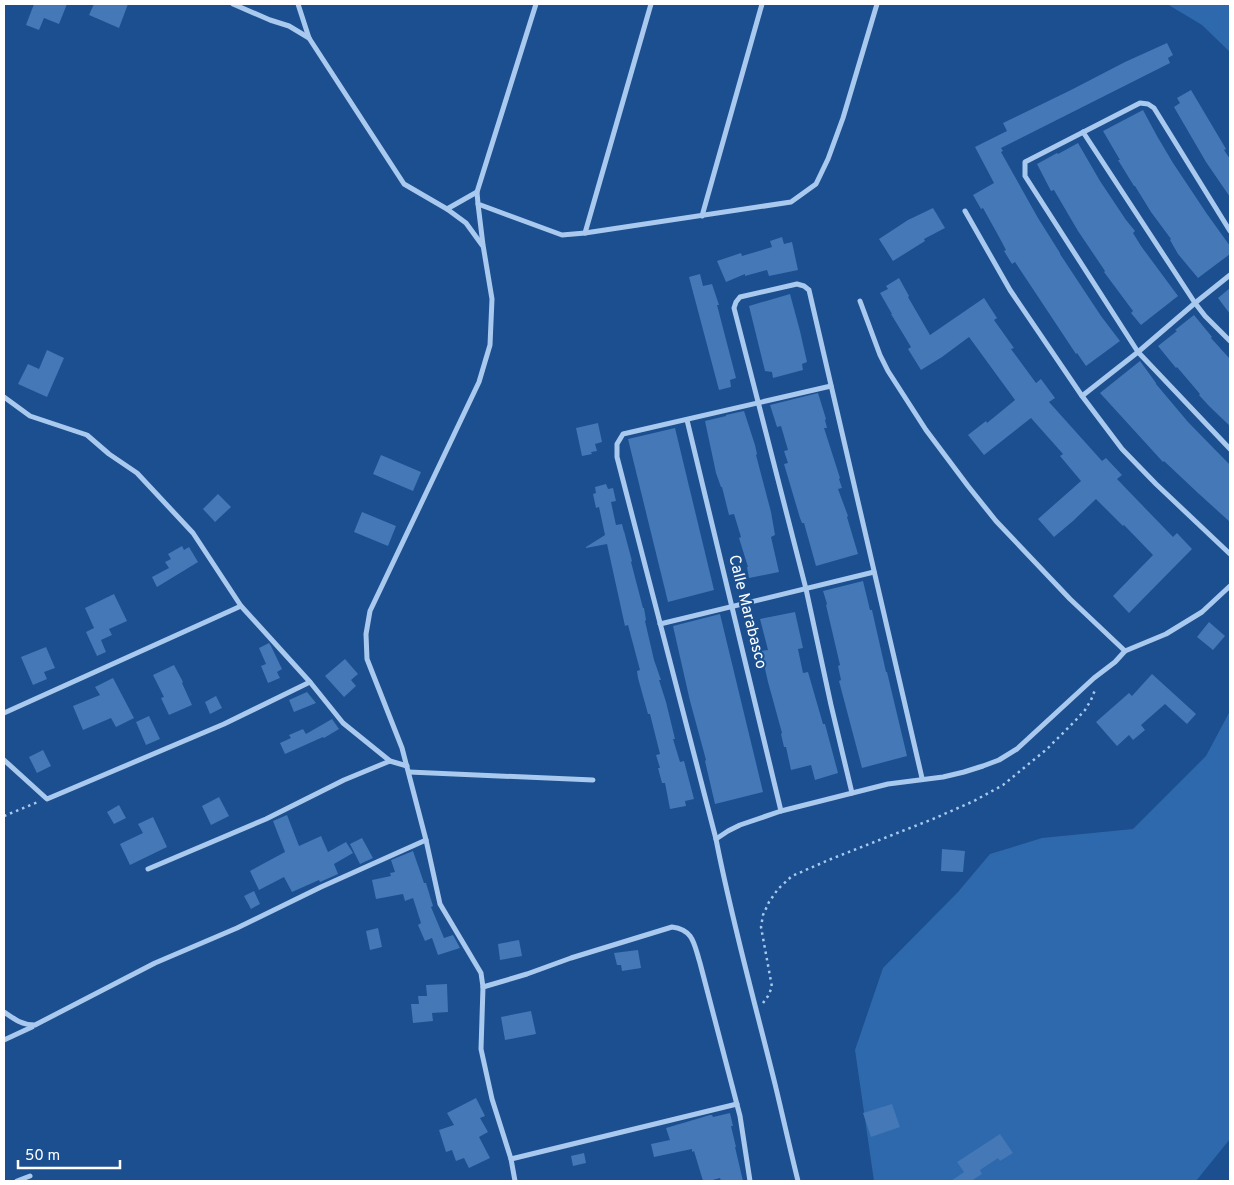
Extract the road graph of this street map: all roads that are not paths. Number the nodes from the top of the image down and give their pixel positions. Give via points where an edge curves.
1 (233, 4) edge
2 (298, 4) edge
3 (536, 4) edge
4 (651, 4) edge
5 (762, 4) edge
6 (877, 4) edge
7 (310, 38) junction
8 (1083, 132) junction
9 (477, 192) junction
10 (478, 204) junction
11 (447, 209) junction
12 (965, 211) dead end
13 (702, 216) junction
14 (1230, 231) edge
15 (585, 233) junction
16 (483, 245) junction
17 (1230, 275) edge
18 (860, 301) dead end
19 (1195, 303) junction
20 (1230, 342) edge
21 (1138, 352) junction
22 (831, 386) junction
23 (1082, 396) junction
24 (4, 397) edge
25 (758, 402) junction
26 (687, 420) junction
27 (1230, 449) edge
28 (1230, 554) edge
29 (874, 572) junction
30 (1230, 586) edge
31 (806, 589) junction
32 (242, 606) junction
33 (733, 607) junction
34 (660, 624) junction
35 (1124, 651) junction
36 (310, 682) junction
37 (4, 713) edge
38 (4, 760) edge
39 (390, 761) junction
40 (407, 766) junction
41 (409, 772) junction
42 (922, 778) junction
43 (593, 780) dead end
44 (852, 793) junction
45 (781, 811) junction
46 (716, 839) junction
47 (426, 840) junction
48 (148, 869) dead end
49 (484, 987) junction
50 (4, 1012) edge
51 (34, 1025) junction
52 (4, 1040) edge
53 (737, 1104) junction
54 (511, 1158) junction
55 (30, 1176) dead end
56 (17, 1181) edge
57 (515, 1181) edge
58 (750, 1181) edge
59 (798, 1181) edge

1 - 7 street
2 - 7 street
3 - 9 street
4 - 15 street
5 - 13 street
6 - 13 street via 843,118 816,184 791,202
7 - 11 street via 404,184
8 - 14 street via 1140,103 1154,108
8 - 19 street
8 - 21 street via 1025,162 1025,176
9 - 10 street
9 - 11 street
10 - 15 street via 562,235
10 - 16 street
11 - 16 street via 466,223
12 - 23 street via 1010,290
13 - 15 street
16 - 40 street via 492,299 490,345 479,382 370,611 366,634 367,658
17 - 19 street
18 - 35 street via 888,371 968,486 1052,581
19 - 20 street
19 - 21 street
21 - 23 street
21 - 27 street
22 - 25 street
22 - 25 street via 809,290 797,284 740,297 734,308
22 - 29 street
23 - 28 street via 1122,449
24 - 32 street via 30,416 87,435 137,473 193,533
25 - 26 street
25 - 31 street
26 - 33 street, Calle Marabasco
26 - 34 street via 623,434 617,444 617,457
29 - 31 street
29 - 42 street
30 - 35 street via 1202,612 1166,634
31 - 33 street
31 - 44 street
32 - 36 street
32 - 37 street
33 - 34 street
33 - 45 street, Calle Marabasco
34 - 46 street
35 - 42 street via 1018,749 1000,760 964,772
36 - 38 street via 224,724 47,799
36 - 39 street via 343,723
39 - 40 street
39 - 48 street
40 - 41 street
41 - 43 street
41 - 47 street
42 - 44 street
44 - 45 street
45 - 46 street via 728,831
46 - 59 street
47 - 49 street via 440,904 480,973
47 - 51 street via 155,963
49 - 53 street via 672,927 682,928 692,938
49 - 54 street via 482,1050 492,1099
50 - 51 street via 17,1022
51 - 52 street
53 - 54 street
53 - 58 street
54 - 57 street
55 - 56 street

